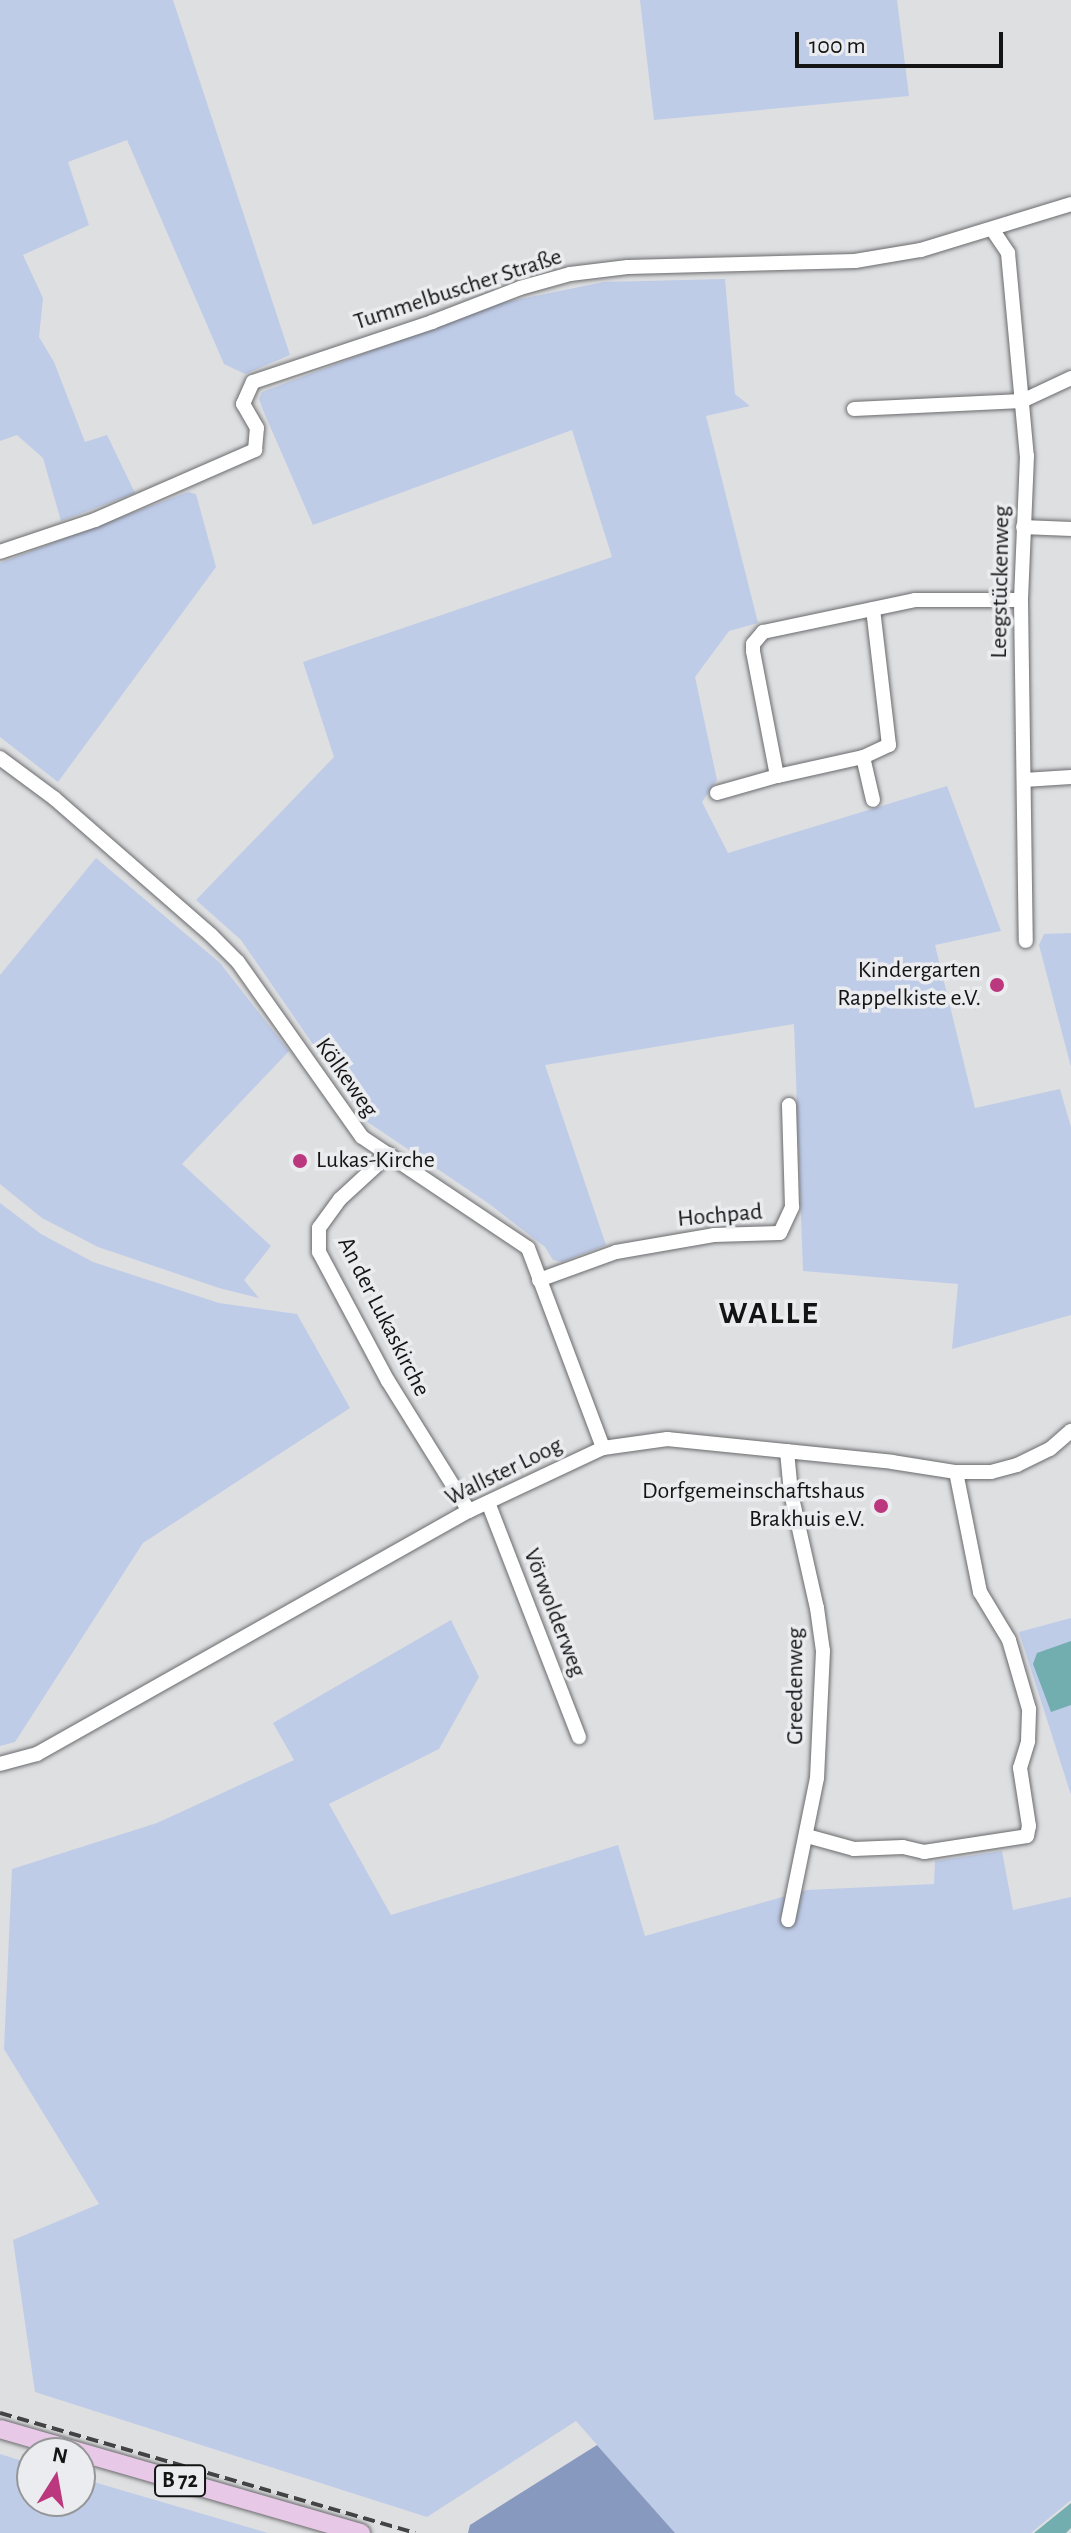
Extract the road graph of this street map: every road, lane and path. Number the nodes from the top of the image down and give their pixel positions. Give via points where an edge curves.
1 (1071, 204) edge
2 (992, 229) junction
3 (1071, 378) edge
4 (1022, 401) junction
5 (854, 409) dead end
6 (1023, 527) junction
7 (1071, 529) edge
8 (0, 552) edge
9 (1021, 600) junction
10 (873, 609) junction
11 (863, 757) junction
12 (0, 758) edge
13 (777, 776) junction
14 (1071, 777) edge
15 (1024, 780) junction
16 (717, 793) dead end
17 (873, 800) dead end
18 (1026, 941) dead end
19 (789, 1105) dead end
20 (389, 1154) junction
21 (539, 1280) junction
22 (1071, 1431) edge
23 (603, 1448) junction
24 (787, 1451) junction
25 (956, 1472) junction
26 (489, 1505) junction
27 (469, 1511) junction
28 (579, 1737) dead end
29 (0, 1764) edge
30 (807, 1836) junction
31 (788, 1920) dead end
32 (0, 2429) edge
33 (361, 2533) edge

1 - 2 street, Tummelbuscher Straße
2 - 4 street, Leegstückenweg via 1008,253
2 - 8 street, Tummelbuscher Straße via 921,250 855,261 628,267 570,274 520,288 253,382 243,404 257,428 255,450 95,520
3 - 4 street
4 - 5 street
4 - 6 street, Leegstückenweg via 1027,456
6 - 7 street
6 - 9 street, Leegstückenweg
9 - 10 street via 915,600
9 - 15 street, Leegstückenweg
10 - 11 street via 890,742
10 - 13 street via 771,628 753,644
11 - 13 street
11 - 17 street
12 - 20 street, Kölkeweg via 54,798 238,962 362,1137
13 - 16 street
14 - 15 street
15 - 18 street, Leegstückenweg
19 - 21 street, Hochpad via 792,1207 780,1233 714,1235 616,1252
20 - 21 street, Kölkeweg via 528,1248
20 - 27 street, An der Lukaskirche via 340,1199 319,1228 319,1252 388,1381
21 - 23 street, Kölkeweg
22 - 25 street, Wallster Loog via 1050,1449 1017,1465
23 - 24 street, Wallster Loog via 667,1439
23 - 26 street, Wallster Loog
24 - 25 street, Wallster Loog
24 - 30 street, Greedenweg via 823,1651 817,1778
25 - 30 street via 980,1592 1009,1640 1029,1709 1020,1768 1027,1836 924,1852 903,1847 854,1849
26 - 27 street, Wallster Loog
26 - 28 street, Vörwolderweg
27 - 29 street, Wallster Loog via 37,1754
30 - 31 street, Greedenweg
32 - 33 main road, B 72

